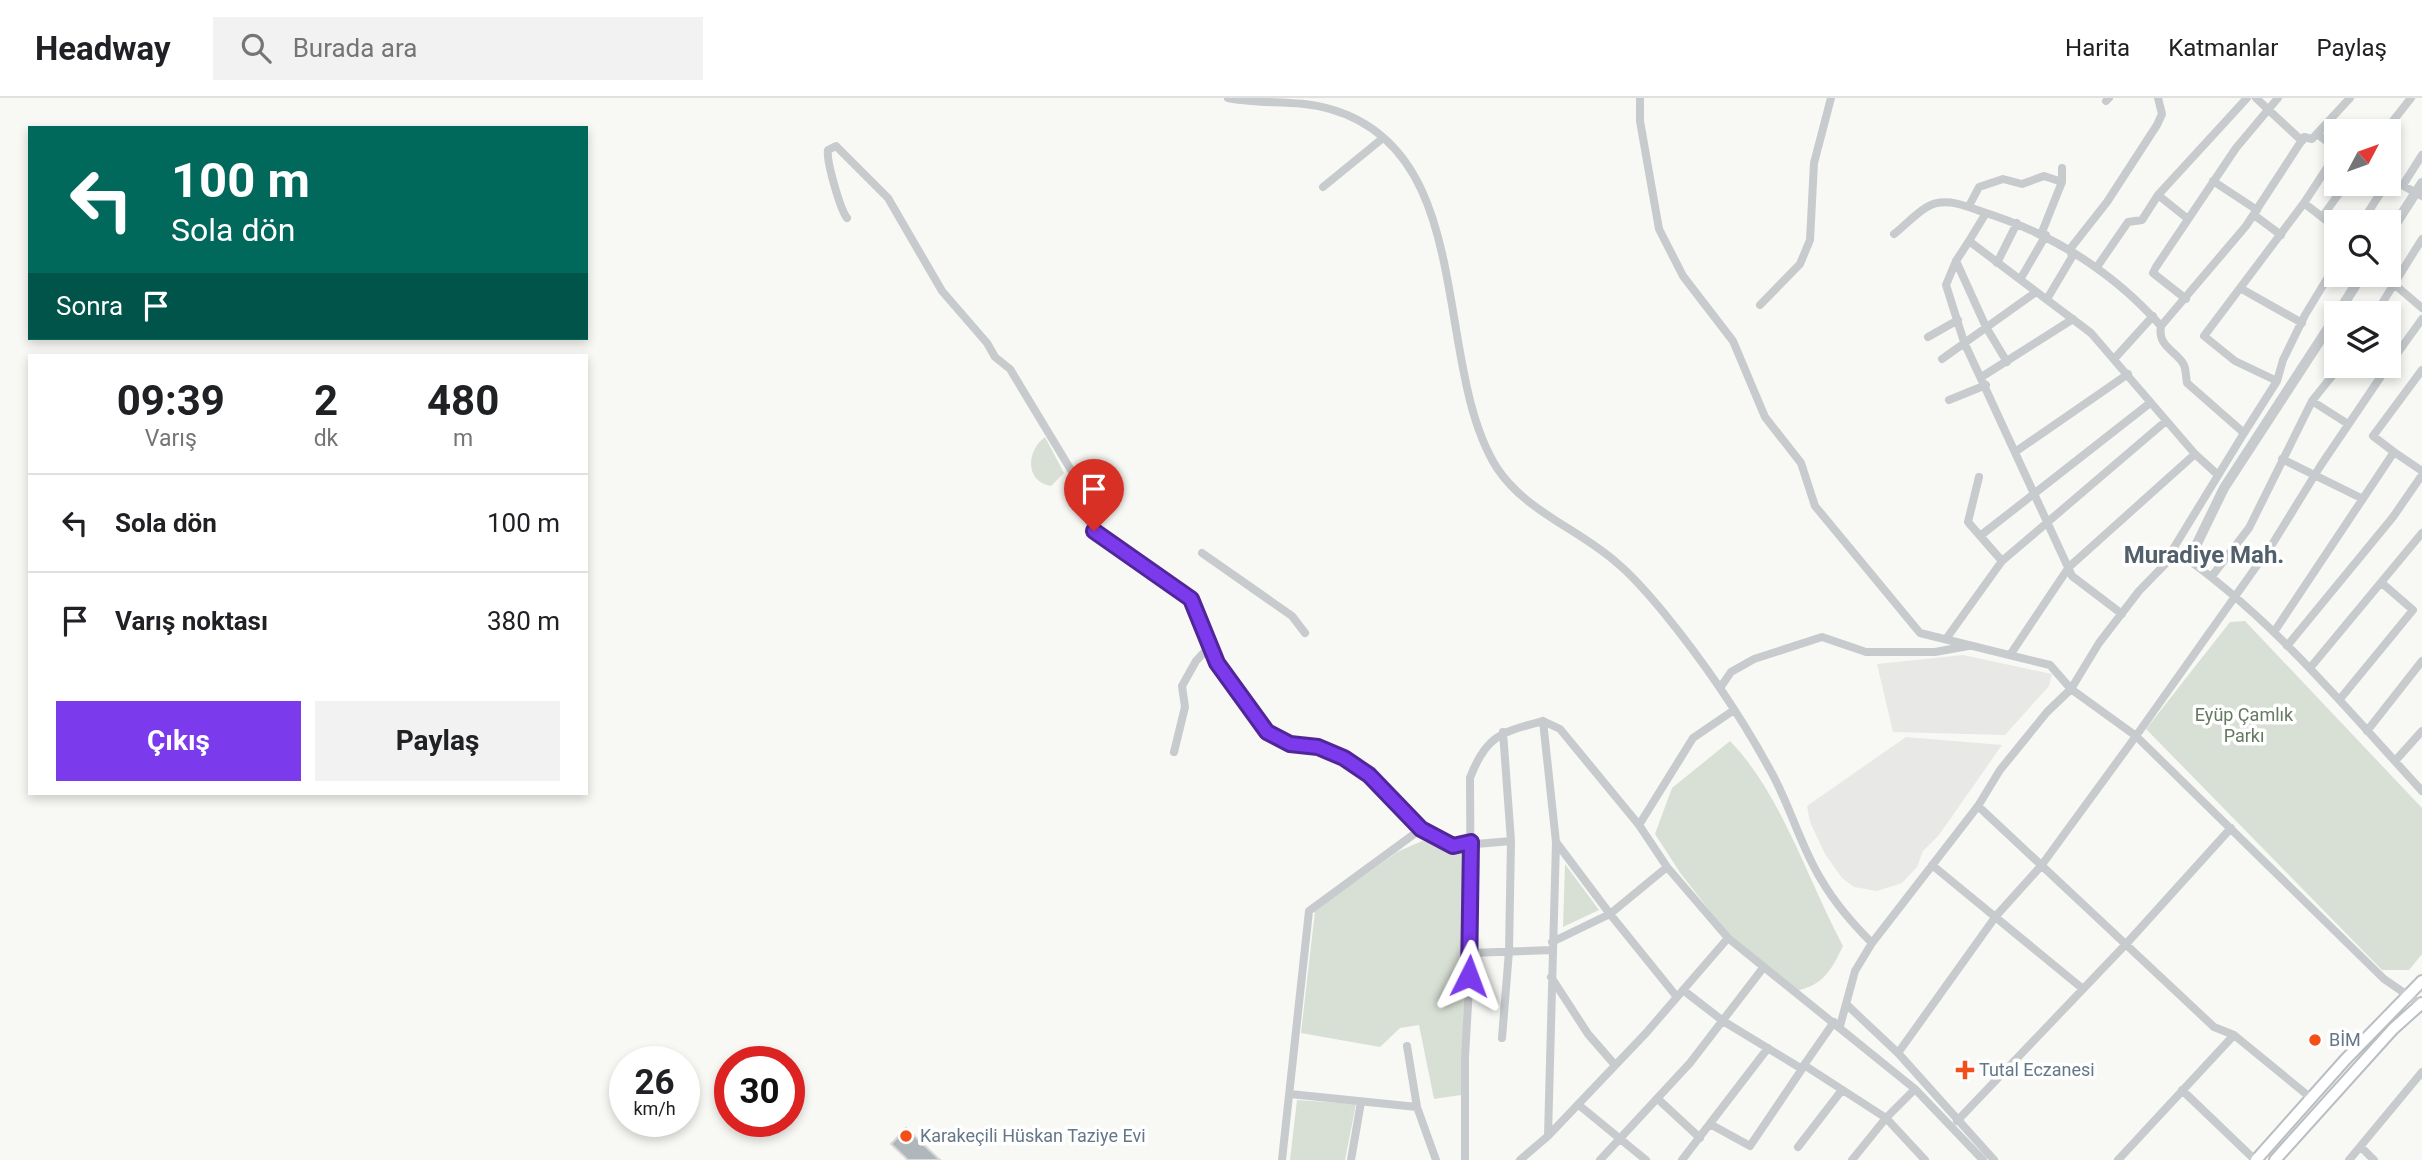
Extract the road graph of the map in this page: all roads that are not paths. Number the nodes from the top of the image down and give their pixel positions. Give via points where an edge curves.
1 (1228, 98) edge
2 (1640, 98) edge
3 (1832, 98) edge
4 (2158, 98) edge
5 (2247, 98) edge
6 (2256, 98) edge
7 (2278, 98) edge
8 (2350, 98) edge
9 (2411, 98) edge
10 (2269, 107) junction
11 (2394, 119) edge
12 (2316, 134) junction
13 (1383, 138) junction
14 (2324, 140) edge
15 (2302, 141) junction
16 (2422, 155) edge
17 (2062, 168) dead end
18 (2324, 172) edge
19 (2213, 181) junction
20 (2062, 182) junction
21 (2422, 183) edge
22 (2403, 185) joint
23 (1323, 187) dead end
24 (2419, 194) edge
25 (2158, 195) junction
26 (2337, 196) edge
27 (2304, 203) junction
28 (1969, 206) junction
29 (2255, 212) junction
30 (1986, 213) junction
31 (2322, 217) joint
32 (847, 218) dead end
33 (2401, 218) edge
34 (2188, 219) junction
35 (2017, 223) junction
36 (1894, 234) dead end
37 (2044, 234) junction
38 (2281, 235) junction
39 (2422, 239) edge
40 (1969, 242) junction
41 (2070, 249) junction
42 (1956, 261) junction
43 (1997, 263) junction
44 (2097, 267) junction
45 (2401, 273) edge
46 (2021, 278) junction
47 (2324, 285) edge
48 (2398, 287) edge
49 (2240, 288) junction
50 (2036, 292) junction
51 (2047, 299) junction
52 (2186, 299) junction
53 (1760, 305) dead end
54 (2422, 308) edge
55 (2152, 317) junction
56 (2073, 319) junction
57 (2422, 319) edge
58 (1958, 320) junction
59 (2302, 323) junction
60 (1986, 327) junction
61 (2161, 327) junction
62 (2324, 334) edge
63 (1928, 337) dead end
64 (1965, 342) junction
65 (2401, 349) edge
66 (2115, 358) junction
67 (1942, 359) dead end
68 (2007, 362) junction
69 (2422, 370) edge
70 (2128, 374) junction
71 (2330, 378) edge
72 (2381, 378) edge
73 (1984, 381) junction
74 (2277, 381) junction
75 (1949, 400) dead end
76 (2312, 401) junction
77 (2150, 403) junction
78 (2166, 421) junction
79 (2348, 424) junction
80 (2244, 433) junction
81 (2015, 452) junction
82 (2394, 452) junction
83 (2195, 454) junction
84 (2282, 459) junction
85 (2422, 473) edge
86 (2317, 474) junction
87 (2218, 475) junction
88 (1979, 477) dead end
89 (2033, 495) junction
90 (2361, 498) junction
91 (2048, 518) junction
92 (2422, 534) edge
93 (1980, 536) junction
94 (2177, 552) junction
95 (1202, 553) dead end
96 (2189, 560) junction
97 (2002, 561) junction
98 (2069, 567) junction
99 (2212, 576) junction
100 (2383, 584) junction
101 (2234, 595) junction
102 (2122, 614) junction
103 (2274, 632) junction
104 (1305, 634) dead end
105 (1946, 639) junction
106 (1971, 645) junction
107 (1210, 646) junction
108 (2287, 646) junction
109 (2010, 655) junction
110 (2422, 661) edge
111 (2310, 668) junction
112 (1720, 688) junction
113 (2071, 689) junction
114 (2340, 699) junction
115 (1734, 710) junction
116 (1543, 720) junction
117 (2367, 731) junction
118 (2422, 731) edge
119 (1503, 732) junction
120 (2136, 736) junction
121 (1174, 752) dead end
122 (2395, 761) junction
123 (2422, 775) edge
124 (2414, 782) junction
125 (2422, 791) edge
126 (1978, 806) junction
127 (1639, 825) junction
128 (2231, 828) junction
129 (1421, 829) junction
130 (1511, 841) junction
131 (1471, 842) junction
132 (1556, 842) junction
133 (1931, 865) junction
134 (2041, 866) junction
135 (1667, 867) junction
136 (1610, 914) junction
137 (1996, 916) junction
138 (1728, 938) junction
139 (1872, 943) junction
140 (2127, 943) junction
141 (1552, 946) junction
142 (1509, 951) junction
143 (1471, 953) junction
144 (1763, 968) junction
145 (1551, 977) junction
146 (2422, 981) edge
147 (2083, 989) junction
148 (1680, 994) junction
149 (2408, 996) junction
150 (1846, 1004) junction
151 (2422, 1004) edge
152 (1723, 1021) junction
153 (1837, 1024) junction
154 (2234, 1035) junction
155 (1503, 1038) dead end
156 (1407, 1046) dead end
157 (1768, 1048) junction
158 (1898, 1053) junction
159 (1615, 1065) junction
160 (1803, 1067) junction
161 (2422, 1072) edge
162 (1915, 1088) junction
163 (1842, 1090) junction
164 (2182, 1090) junction
165 (1290, 1094) junction
166 (2311, 1098) junction
167 (1659, 1100) junction
168 (1361, 1102) junction
169 (1580, 1106) junction
170 (1417, 1107) junction
171 (1885, 1118) junction
172 (1957, 1121) junction
173 (1710, 1124) junction
174 (1548, 1136) junction
175 (1700, 1138) junction
176 (1622, 1139) junction
177 (1798, 1147) dead end
178 (2361, 1147) junction
179 (1282, 1160) edge
180 (1350, 1160) edge
181 (1436, 1160) edge
182 (1465, 1160) edge
183 (1520, 1160) edge
184 (1600, 1160) edge
185 (1646, 1160) edge
186 (1682, 1160) edge
187 (1852, 1160) edge
188 (1925, 1160) edge
189 (1983, 1160) edge
190 (1994, 1160) edge
191 (2118, 1160) edge
192 (2256, 1160) edge
193 (2275, 1160) edge
194 (2349, 1160) edge
195 (2374, 1160) edge

1 - 13 street via 1330,109
2 - 105 street via 1659,229 1683,276 1733,341 1765,417 1801,463 1815,506 1920,633
3 - 53 street via 1814,163 1810,240 1800,264
4 - 41 street via 2162,114 2157,125
5 - 25 street
6 - 10 street
7 - 10 street
8 - 12 street
9 - 11 street
10 - 15 street
10 - 19 street
12 - 14 street
12 - 15 street
13 - 23 street
13 - 112 street via 1417,180 1450,284 1468,397 1498,469 1523,498 1617,562 1662,611
15 - 29 street
16 - 22 street
17 - 20 street
18 - 27 street
19 - 29 street
19 - 34 street
20 - 28 street via 2044,176 2022,184 2003,179 1979,187
20 - 37 street
21 - 24 street
22 - 24 street
24 - 33 street
25 - 34 street
25 - 44 street via 2142,220 2128,222
26 - 31 street
27 - 31 street
27 - 38 street
28 - 30 street
28 - 36 street via 1931,204
29 - 38 street
29 - 52 street
30 - 35 street
30 - 40 street
32 - 107 street via 839,207 826,158 828,150 836,146 888,198 942,291 1010,369 1074,475 1094,531 1191,599
34 - 52 street via 2154,273
35 - 37 street
35 - 43 street
37 - 41 street
37 - 46 street
38 - 49 street
39 - 45 street
40 - 42 street
40 - 43 street
41 - 44 street
41 - 51 street via 2072,257
42 - 58 street via 1947,285
42 - 60 street
43 - 46 street
44 - 55 street
46 - 50 street
47 - 59 street
48 - 54 street
49 - 59 street
49 - 74 street via 2204,336 2235,361
50 - 51 street
50 - 60 street
51 - 56 street
52 - 61 street
55 - 61 street
55 - 66 street
56 - 66 street
56 - 68 street
57 - 65 street
58 - 63 street
58 - 64 street
59 - 74 street
60 - 64 street
60 - 68 street
61 - 80 street via 2167,350 2184,365 2187,383
62 - 96 street via 2224,488
64 - 67 street
64 - 73 street
66 - 70 street
68 - 73 street
69 - 82 street via 2373,436
70 - 77 street
70 - 81 street
71 - 76 street
72 - 79 street
73 - 75 street
73 - 81 street
74 - 80 street
76 - 79 street
76 - 84 street
77 - 78 street
77 - 89 street
78 - 83 street
78 - 91 street
79 - 86 street
80 - 87 street
81 - 89 street
82 - 85 street
82 - 90 street
83 - 87 street
83 - 98 street
84 - 86 street
84 - 99 street via 2249,528
85 - 108 street via 2393,517
86 - 90 street
86 - 101 street
87 - 94 street via 2173,549
88 - 93 street via 1968,523
89 - 91 street
89 - 93 street
90 - 103 street
91 - 97 street
91 - 98 street
92 - 100 street
93 - 97 street
94 - 96 street
94 - 102 street
95 - 104 street via 1292,616
96 - 99 street
97 - 105 street
98 - 102 street via 2084,588
98 - 109 street
99 - 101 street
100 - 111 street
100 - 114 street via 2413,610
101 - 103 street
101 - 120 street
102 - 113 street
103 - 108 street
105 - 106 street
106 - 109 street
106 - 112 street via 1934,652 1866,652 1822,638 1754,659 1731,672
107 - 121 street via 1182,686 1185,707
107 - 129 street via 1267,732 1290,744 1318,747 1358,766
108 - 111 street
109 - 113 street via 2050,665
110 - 117 street
111 - 114 street
112 - 115 street
113 - 120 street
113 - 126 street via 2000,770
114 - 117 street
115 - 127 street via 1693,738
115 - 139 street via 1771,769 1820,879
116 - 119 street
116 - 127 street via 1560,729
116 - 132 street
117 - 122 street
118 - 122 street
119 - 130 street
119 - 131 street via 1479,754 1470,778
120 - 128 street
120 - 134 street
122 - 124 street
123 - 124 street
124 - 125 street
126 - 133 street
126 - 134 street
127 - 135 street
128 - 140 street
128 - 149 street via 2385,979
129 - 131 street via 1453,846
129 - 165 street via 1309,911
130 - 131 street
130 - 142 street
131 - 143 street
132 - 136 street
132 - 141 street
133 - 137 street
133 - 139 street
134 - 137 street
134 - 140 street
135 - 136 street
135 - 138 street
136 - 141 street
136 - 148 street
137 - 147 street
137 - 158 street
138 - 144 street
138 - 148 street
139 - 150 street via 1855,971
140 - 147 street
140 - 154 street via 2214,1027
141 - 142 street
141 - 145 street
142 - 143 street
142 - 155 street
143 - 182 street
144 - 152 street
144 - 153 street
145 - 159 street via 1588,1034
145 - 174 street
146 - 149 main road
147 - 172 street
148 - 152 street
148 - 159 street
149 - 151 street
149 - 166 main road
150 - 153 street
150 - 158 street
151 - 193 main road via 2393,1029
152 - 157 street
152 - 167 street
153 - 160 street
153 - 162 street
154 - 164 street
154 - 166 street
156 - 170 street
157 - 160 street
157 - 173 street
158 - 172 street
159 - 169 street
160 - 163 street
160 - 173 street via 1750,1146
161 - 178 street
162 - 171 street
162 - 189 street
163 - 171 street
163 - 177 street
164 - 191 street
164 - 192 street
165 - 168 street
165 - 179 street
166 - 192 main road
167 - 175 street
167 - 176 street
168 - 170 street
168 - 180 street
169 - 174 street
169 - 176 street
170 - 181 street
171 - 187 street
171 - 188 street
172 - 190 street
173 - 175 street
174 - 183 street
175 - 186 street
176 - 184 street
176 - 185 street
178 - 194 street
178 - 195 street

